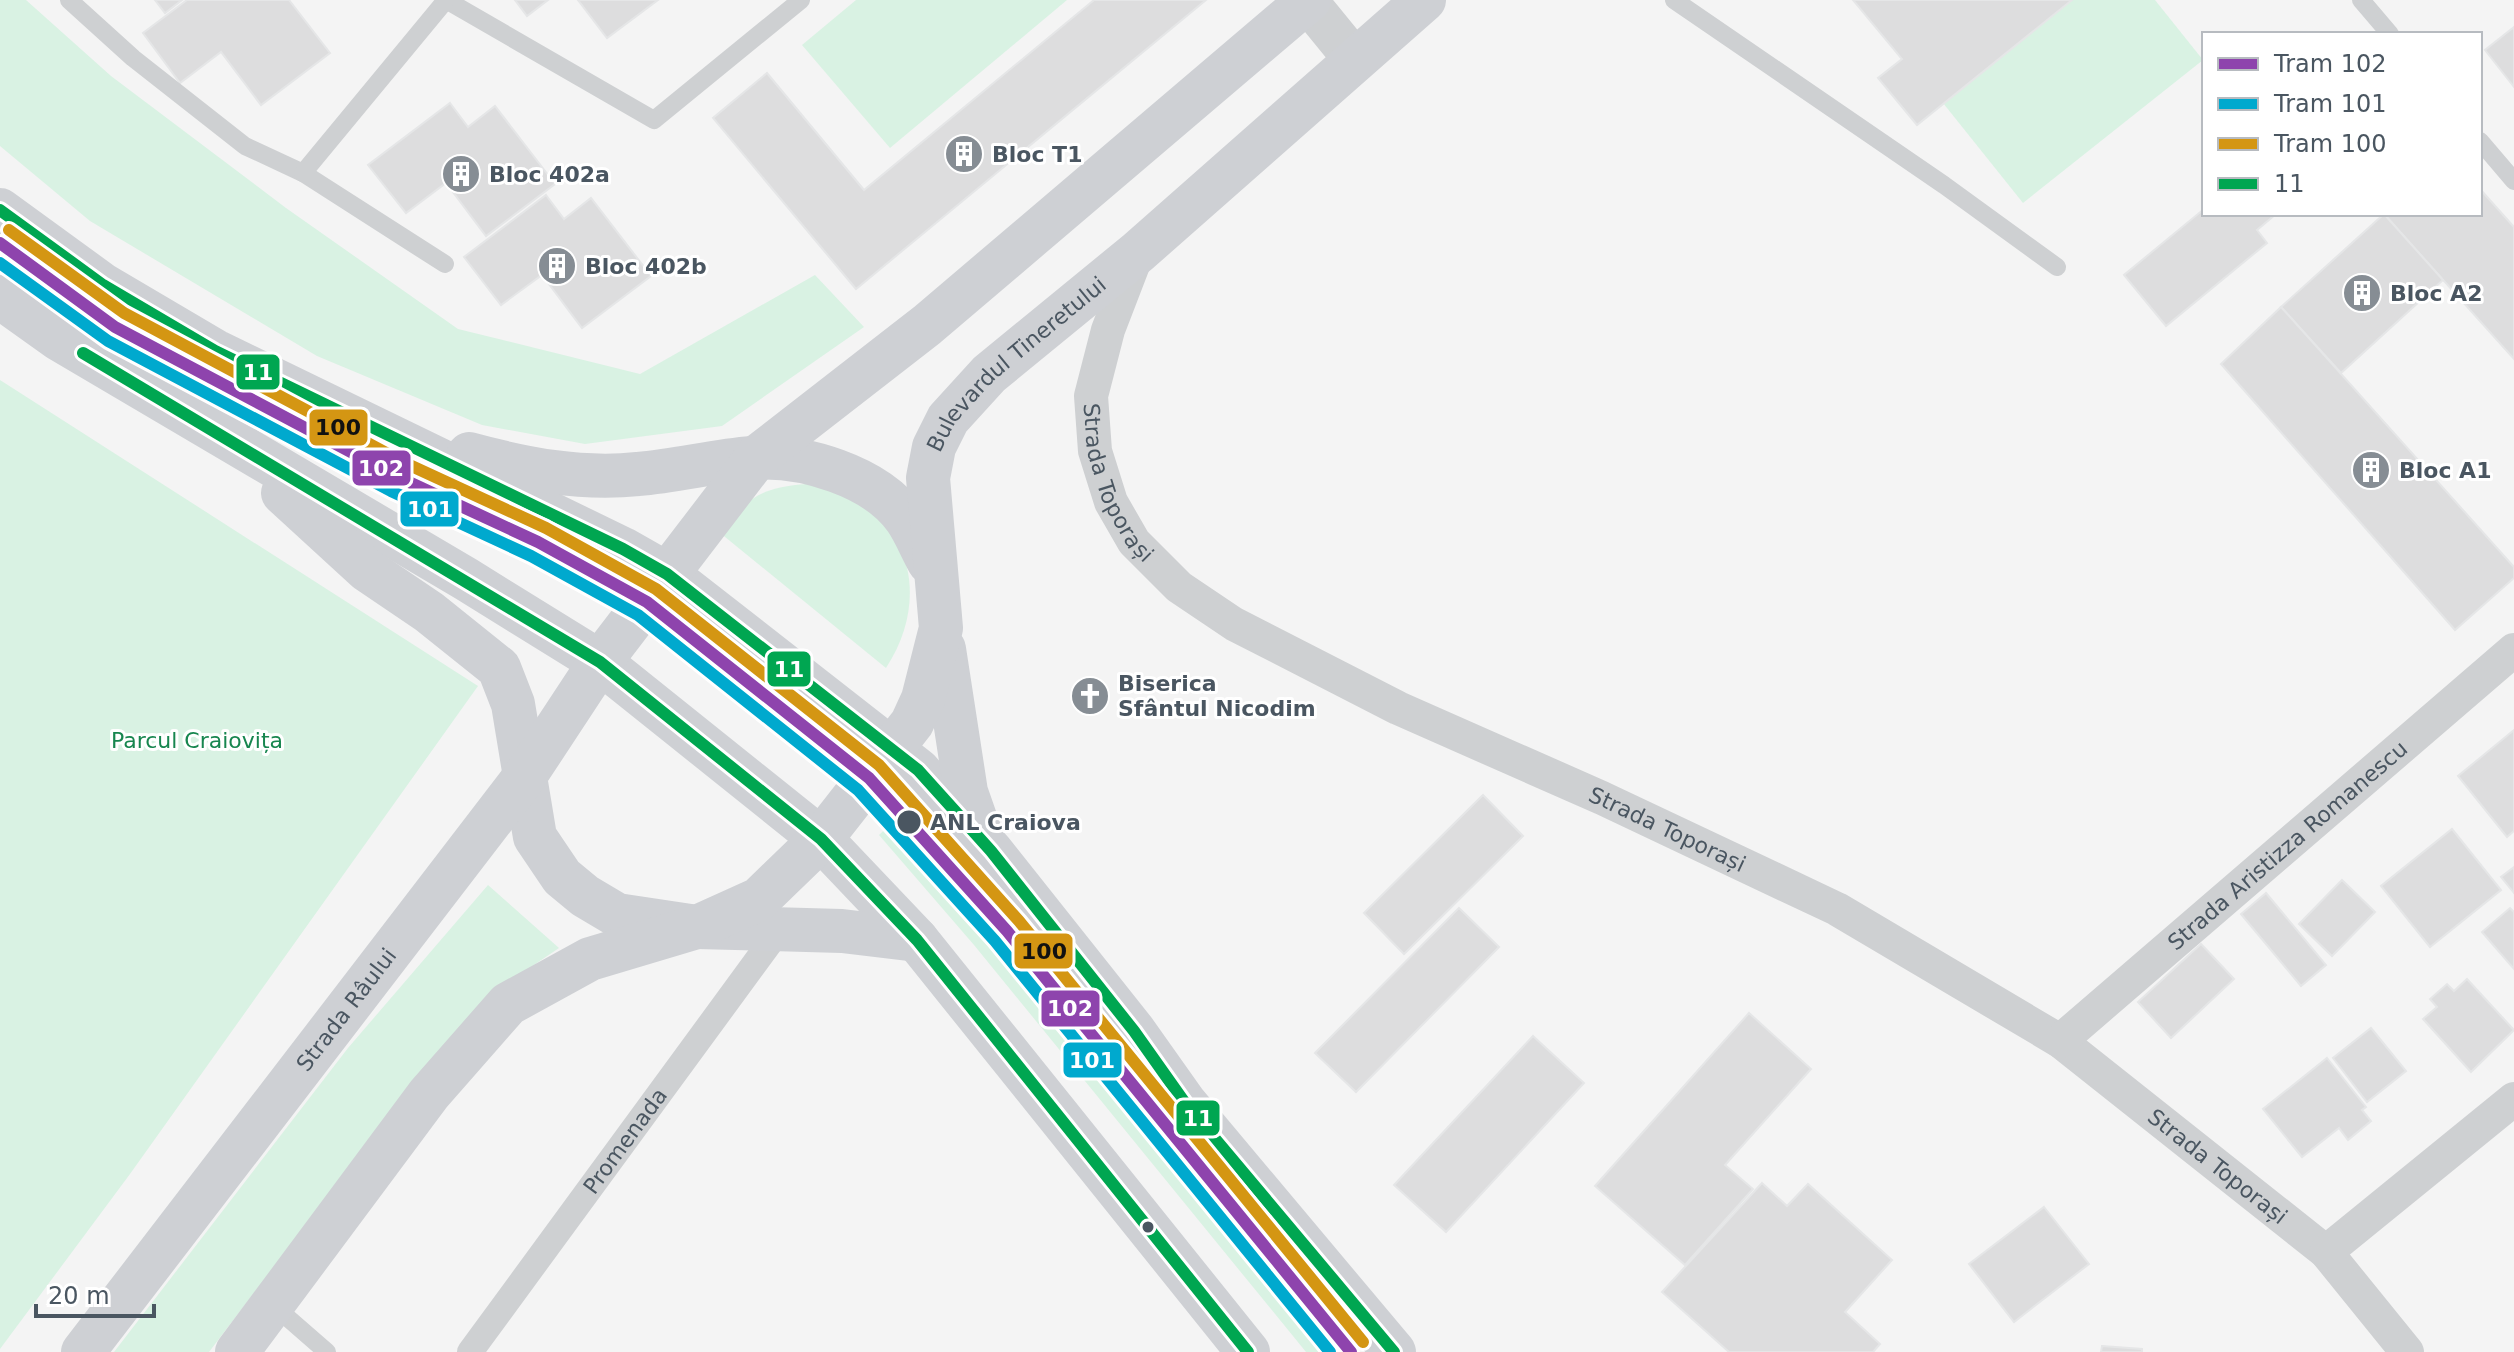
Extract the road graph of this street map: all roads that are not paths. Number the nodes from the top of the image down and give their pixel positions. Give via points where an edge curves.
1 (69, 0) edge
2 (446, 0) edge
3 (801, 0) edge
4 (1308, 0) edge
5 (1674, 0) edge
6 (2361, 0) edge
7 (1412, 3) edge
8 (2388, 32) edge
9 (1355, 60) junction
10 (2482, 143) edge
11 (303, 173) junction
12 (2514, 181) edge
13 (0, 210) edge
14 (1138, 252) junction
15 (445, 264) dead end
16 (2057, 267) dead end
17 (0, 297) edge
18 (219, 435) junction
19 (390, 436) junction
20 (757, 457) junction
21 (667, 574) junction
22 (936, 574) junction
23 (941, 628) junction
24 (2514, 650) edge
25 (600, 662) junction
26 (891, 750) junction
27 (523, 779) junction
28 (821, 839) junction
29 (991, 851) junction
30 (697, 927) junction
31 (780, 929) junction
32 (917, 940) junction
33 (2060, 1041) junction
34 (2514, 1099) edge
35 (2326, 1252) junction
36 (273, 1305) junction
37 (83, 1352) edge
38 (237, 1352) edge
39 (327, 1352) edge
40 (470, 1352) edge
41 (1248, 1352) edge
42 (1394, 1352) edge
43 (2407, 1352) edge

1 - 11 lane via 245,146
2 - 3 lane via 654,120
2 - 11 lane
4 - 9 street
4 - 20 main road via 927,325
5 - 16 lane
6 - 8 lane
7 - 9 main road, Bulevardul Tineretului
9 - 14 main road, Bulevardul Tineretului
10 - 12 lane
11 - 15 lane
13 - 19 main road via 103,285 215,351
14 - 22 main road, Bulevardul Tineretului via 989,374 948,419 934,447 928,478
14 - 33 street, Strada Toporași via 1108,330 1091,396 1095,451 1111,502 1134,542 1179,587 1234,624 1398,708 1837,909
17 - 18 main road via 59,339
18 - 25 main road
18 - 27 main road via 367,570 499,668 513,704
19 - 20 main road via 521,468 574,474 637,474
19 - 21 main road
20 - 21 main road
20 - 22 main road via 831,468 865,482 905,517
21 - 25 main road
21 - 26 main road
22 - 23 main road, Bulevardul Tineretului
23 - 26 main road, Bulevardul Tineretului via 923,699
23 - 29 main road via 966,792
24 - 33 street, Strada Aristizza Romanescu
25 - 27 main road, Strada Râului
25 - 28 main road
26 - 28 main road, Bulevardul Tineretului
26 - 29 main road via 918,770
27 - 30 main road via 535,837 562,877 617,915
27 - 37 main road, Strada Râului
28 - 30 main road via 759,899
28 - 32 main road
29 - 42 main road via 1185,1103
30 - 31 main road
30 - 36 main road via 590,959 508,1004 429,1094
31 - 32 main road
31 - 40 street, Promenada
32 - 41 main road
33 - 35 street, Strada Toporași
34 - 35 street
35 - 43 street, Strada Toporași
36 - 38 main road
36 - 39 lane

